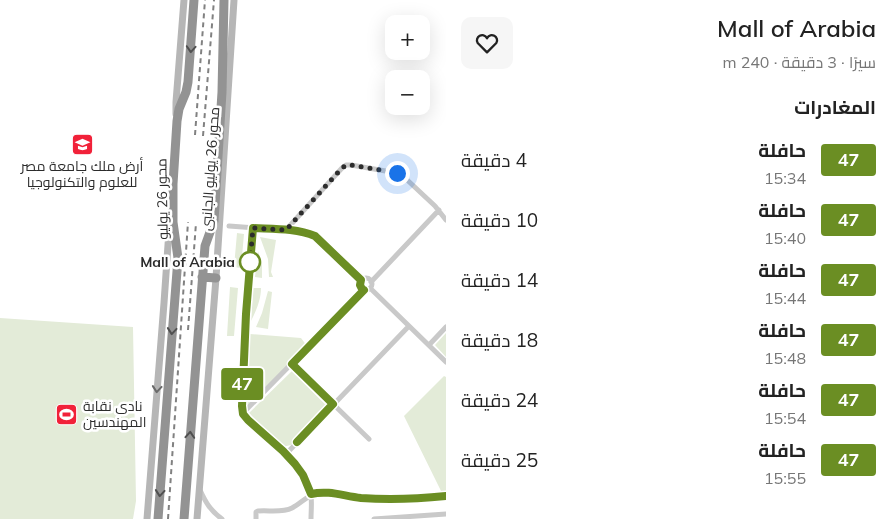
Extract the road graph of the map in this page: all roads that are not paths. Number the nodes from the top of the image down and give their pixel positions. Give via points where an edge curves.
1 (184, 0) edge
2 (194, 0) edge
3 (224, 0) edge
4 (234, 0) edge
5 (177, 121) junction
6 (222, 139) junction
7 (173, 184) junction
8 (438, 210) junction
9 (446, 220) edge
10 (229, 226) dead end
11 (253, 228) junction
12 (286, 230) junction
13 (202, 277) junction
14 (216, 278) junction
15 (361, 280) junction
16 (371, 282) junction
17 (370, 288) junction
18 (364, 290) junction
19 (164, 303) junction
20 (174, 304) junction
21 (409, 326) junction
22 (446, 327) edge
23 (429, 344) junction
24 (446, 362) edge
25 (292, 364) junction
26 (333, 404) junction
27 (243, 414) junction
28 (369, 439) dead end
29 (286, 454) junction
30 (199, 488) junction
31 (311, 494) junction
32 (446, 496) edge
33 (446, 514) edge
34 (147, 519) edge
35 (158, 519) edge
36 (184, 519) edge
37 (197, 519) edge
38 (222, 519) edge
39 (256, 519) edge
40 (312, 519) edge
41 (374, 519) edge

1 - 5 main road
2 -> 5 highway, محور 26 يوليو via 188,82
3 - 6 highway
4 - 6 main road, محور 26 يوليو الجانبى
5 - 7 highway, محور 26 يوليو
6 - 13 highway via 214,221 205,246
6 - 14 main road, محور 26 يوليو الجانبى
7 - 19 main road
7 - 20 highway, محور 26 يوليو via 173,222 178,258
8 - 9 street
8 - 12 street via 397,173 346,165
8 - 16 street
10 - 11 street
11 - 12 street
11 - 27 street via 243,348
12 - 15 street via 315,236
13 - 14 highway
36 -> 13 highway
14 - 30 main road, محور 26 يوليو الجانبى
15 - 16 street
15 - 18 street
16 - 17 street
17 - 18 street
17 - 21 street
18 - 25 street
19 - 20 highway
19 -> 34 main road
20 -> 35 highway, محور 26 يوليو
21 - 23 street
21 - 26 street
22 - 23 street
23 - 24 street
25 - 26 street
25 - 27 street
26 - 28 street
26 - 29 street
27 - 29 street
29 - 31 street via 299,470
30 - 37 main road, محور 26 يوليو الجانبى
30 - 38 street via 208,506
31 - 32 street via 328,492 359,498 394,499
31 - 39 street via 288,510 258,511
31 - 40 street
33 - 41 street

